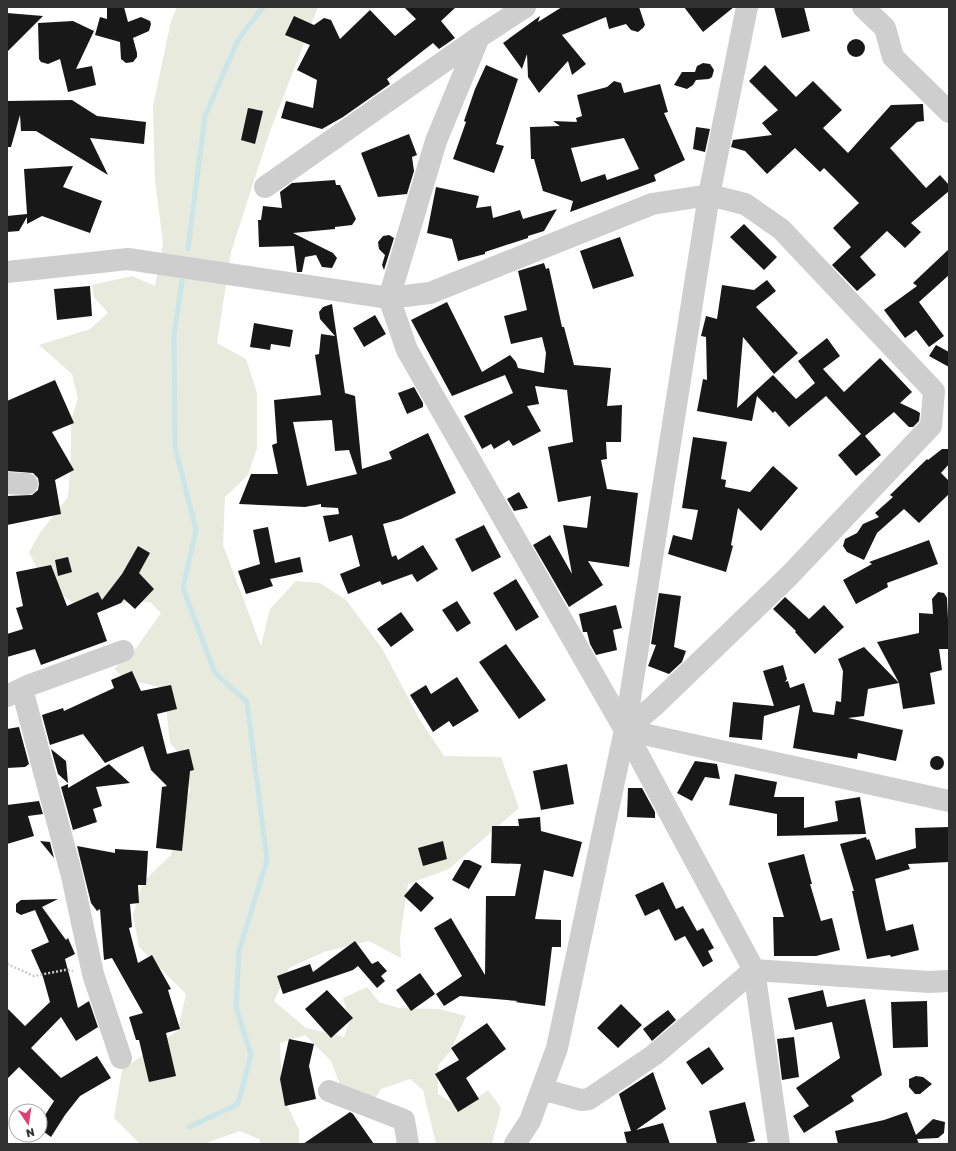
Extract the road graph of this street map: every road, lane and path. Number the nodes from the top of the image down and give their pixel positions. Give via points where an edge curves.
1 (525, 7) edge
2 (747, 7) edge
3 (863, 7) edge
4 (479, 37) junction
5 (949, 112) edge
6 (265, 187) dead end
7 (709, 195) junction
8 (7, 272) edge
9 (389, 298) junction
10 (123, 651) dead end
11 (15, 692) edge
12 (625, 730) junction
13 (949, 801) edge
14 (7, 964) edge
15 (754, 970) junction
16 (93, 974) junction
17 (949, 981) edge
18 (121, 1058) dead end
19 (542, 1089) junction
20 (329, 1091) dead end
21 (408, 1144) edge
22 (515, 1144) edge
23 (779, 1144) edge

1 - 4 street
2 - 7 street
3 - 5 street via 885,28 893,57
4 - 6 street
4 - 9 street via 436,141
7 - 9 street via 652,204 430,293
7 - 12 street
7 - 12 street via 745,204 781,229 934,391 931,426 789,576 654,706
8 - 9 street via 128,259
9 - 12 street via 407,350
10 - 11 street
11 - 16 street via 72,876
12 - 13 street
12 - 15 street
12 - 19 street via 557,1048
14 - 16 path via 34,976 65,970
15 - 17 street via 929,982
15 - 19 street via 654,1055 589,1099 581,1100
15 - 23 street
16 - 18 street
19 - 22 street via 530,1121
20 - 21 street via 404,1120

